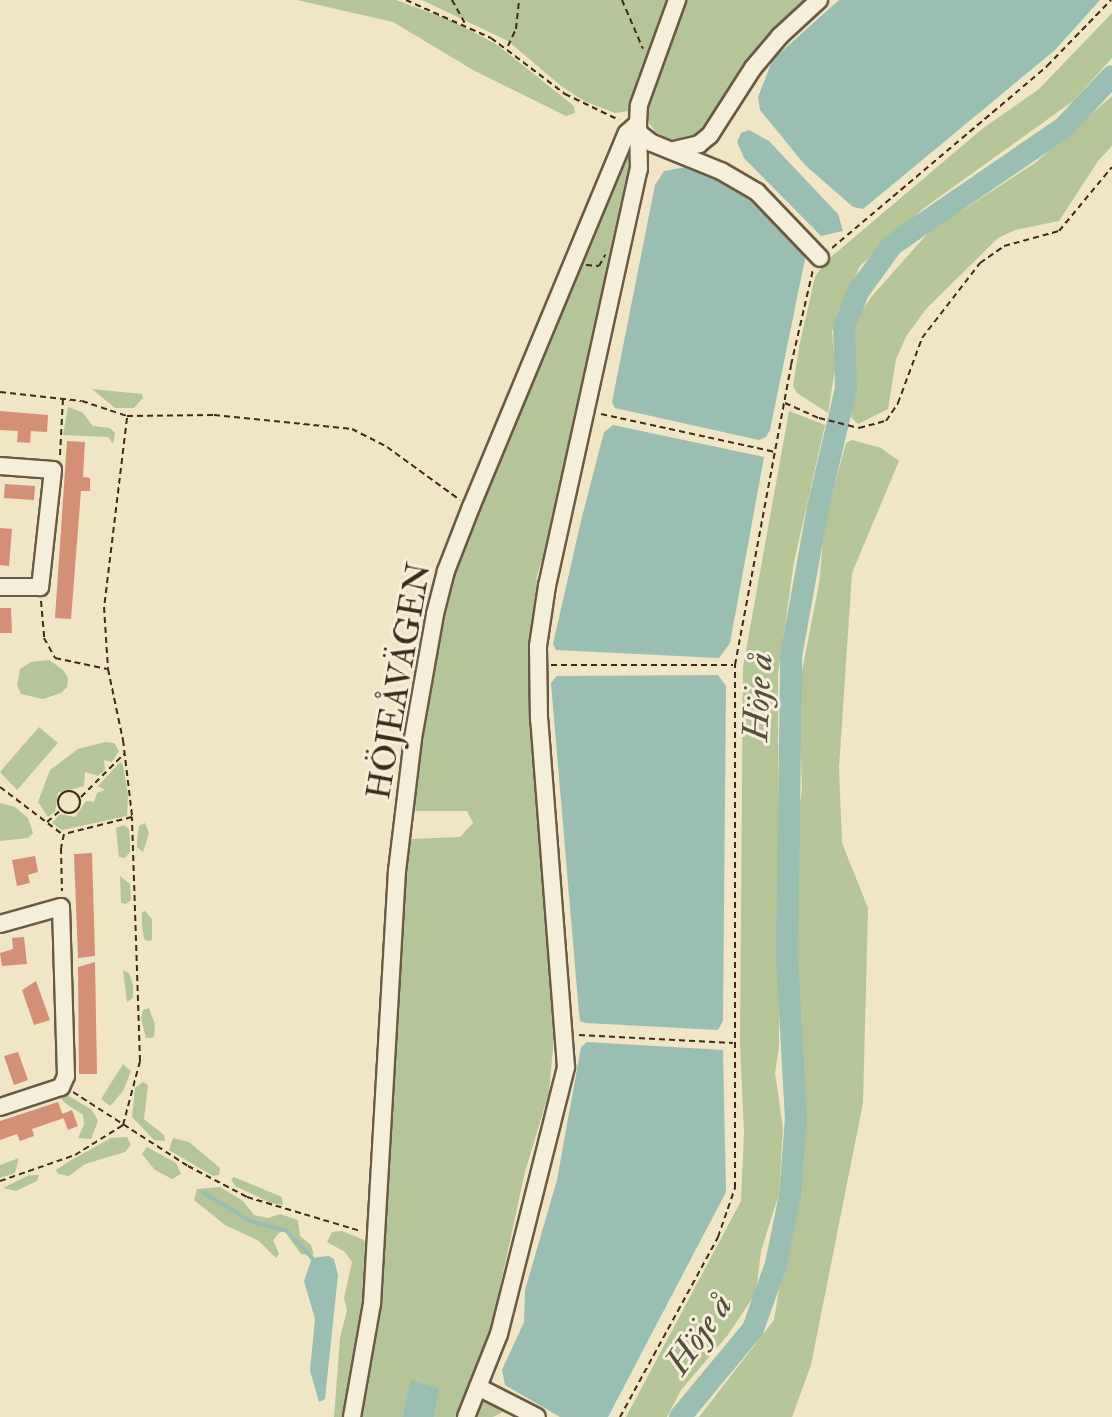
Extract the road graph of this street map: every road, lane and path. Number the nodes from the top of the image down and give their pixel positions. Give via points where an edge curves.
1 (406, 0) edge
2 (452, 0) edge
3 (459, 0) edge
4 (519, 0) edge
5 (622, 0) edge
6 (677, 0) edge
7 (819, 0) edge
8 (1111, 0) edge
9 (456, 8) junction
10 (465, 24) junction
11 (507, 47) junction
12 (644, 57) dead end
13 (638, 128) junction
14 (674, 150) junction
15 (1112, 167) edge
16 (621, 257) junction
17 (820, 258) junction
18 (574, 261) junction
19 (0, 392) edge
20 (63, 398) junction
21 (784, 403) junction
22 (588, 411) junction
23 (127, 416) junction
24 (775, 453) junction
25 (0, 466) edge
26 (53, 470) junction
27 (471, 507) junction
28 (0, 587) edge
29 (40, 587) junction
30 (538, 665) junction
31 (735, 665) junction
32 (108, 669) junction
33 (124, 754) junction
34 (0, 787) edge
35 (80, 798) junction
36 (61, 810) junction
37 (132, 817) junction
38 (46, 822) junction
39 (63, 835) junction
40 (61, 907) junction
41 (0, 924) edge
42 (566, 1035) junction
43 (733, 1043) junction
44 (61, 1087) junction
45 (0, 1107) edge
46 (123, 1125) junction
47 (0, 1181) edge
48 (377, 1235) junction
49 (478, 1387) junction
50 (352, 1417) edge
51 (466, 1417) edge
52 (537, 1417) edge
53 (620, 1417) edge

1 - 10 path
2 - 9 path
3 - 9 path
4 - 11 path via 516,29
5 - 12 path
6 - 13 street, HÖJEÅVÄGEN via 639,105
7 - 14 street via 753,68 710,135 699,144
8 - 17 path via 1047,66
9 - 10 path
10 - 11 path
11 - 13 path via 584,105
13 - 14 street via 652,143
13 - 16 street via 639,169
13 - 18 street, HÖJEÅVÄGEN via 627,133
14 - 17 street via 757,192
15 - 21 path via 1059,231 1004,246 980,263 922,338 886,421 859,428
16 - 18 path via 604,255 599,266 592,267
16 - 22 street
17 - 21 path via 808,287
18 - 27 street, HÖJEÅVÄGEN
19 - 20 path
20 - 23 path
20 - 26 path via 59,462
21 - 24 path
22 - 24 path
22 - 30 street via 547,586
23 - 27 path via 214,415 352,429 387,447
23 - 32 path via 104,607
24 - 31 path
25 - 26 street
26 - 29 street
27 - 48 street, HÖJEÅVÄGEN via 446,571 413,738 397,871
28 - 29 street
29 - 32 path via 44,638 55,658
30 - 31 path
30 - 42 street
31 - 43 path
32 - 33 path
33 - 35 path
33 - 37 path
34 - 38 path
35 - 36 path via 75,812
35 - 36 path via 65,792 58,800
36 - 38 path
37 - 39 path
37 - 46 path via 140,1061
38 - 39 path
39 - 40 path
40 - 41 street
40 - 44 street via 66,1076
42 - 43 path
42 - 49 street via 566,1067 541,1171 499,1334
43 - 53 path via 733,1202
44 - 45 street
44 - 46 path
46 - 47 path via 75,1155
46 - 48 path via 247,1197
48 - 50 street, HÖJEÅVÄGEN via 372,1304
49 - 51 street
49 - 52 street

